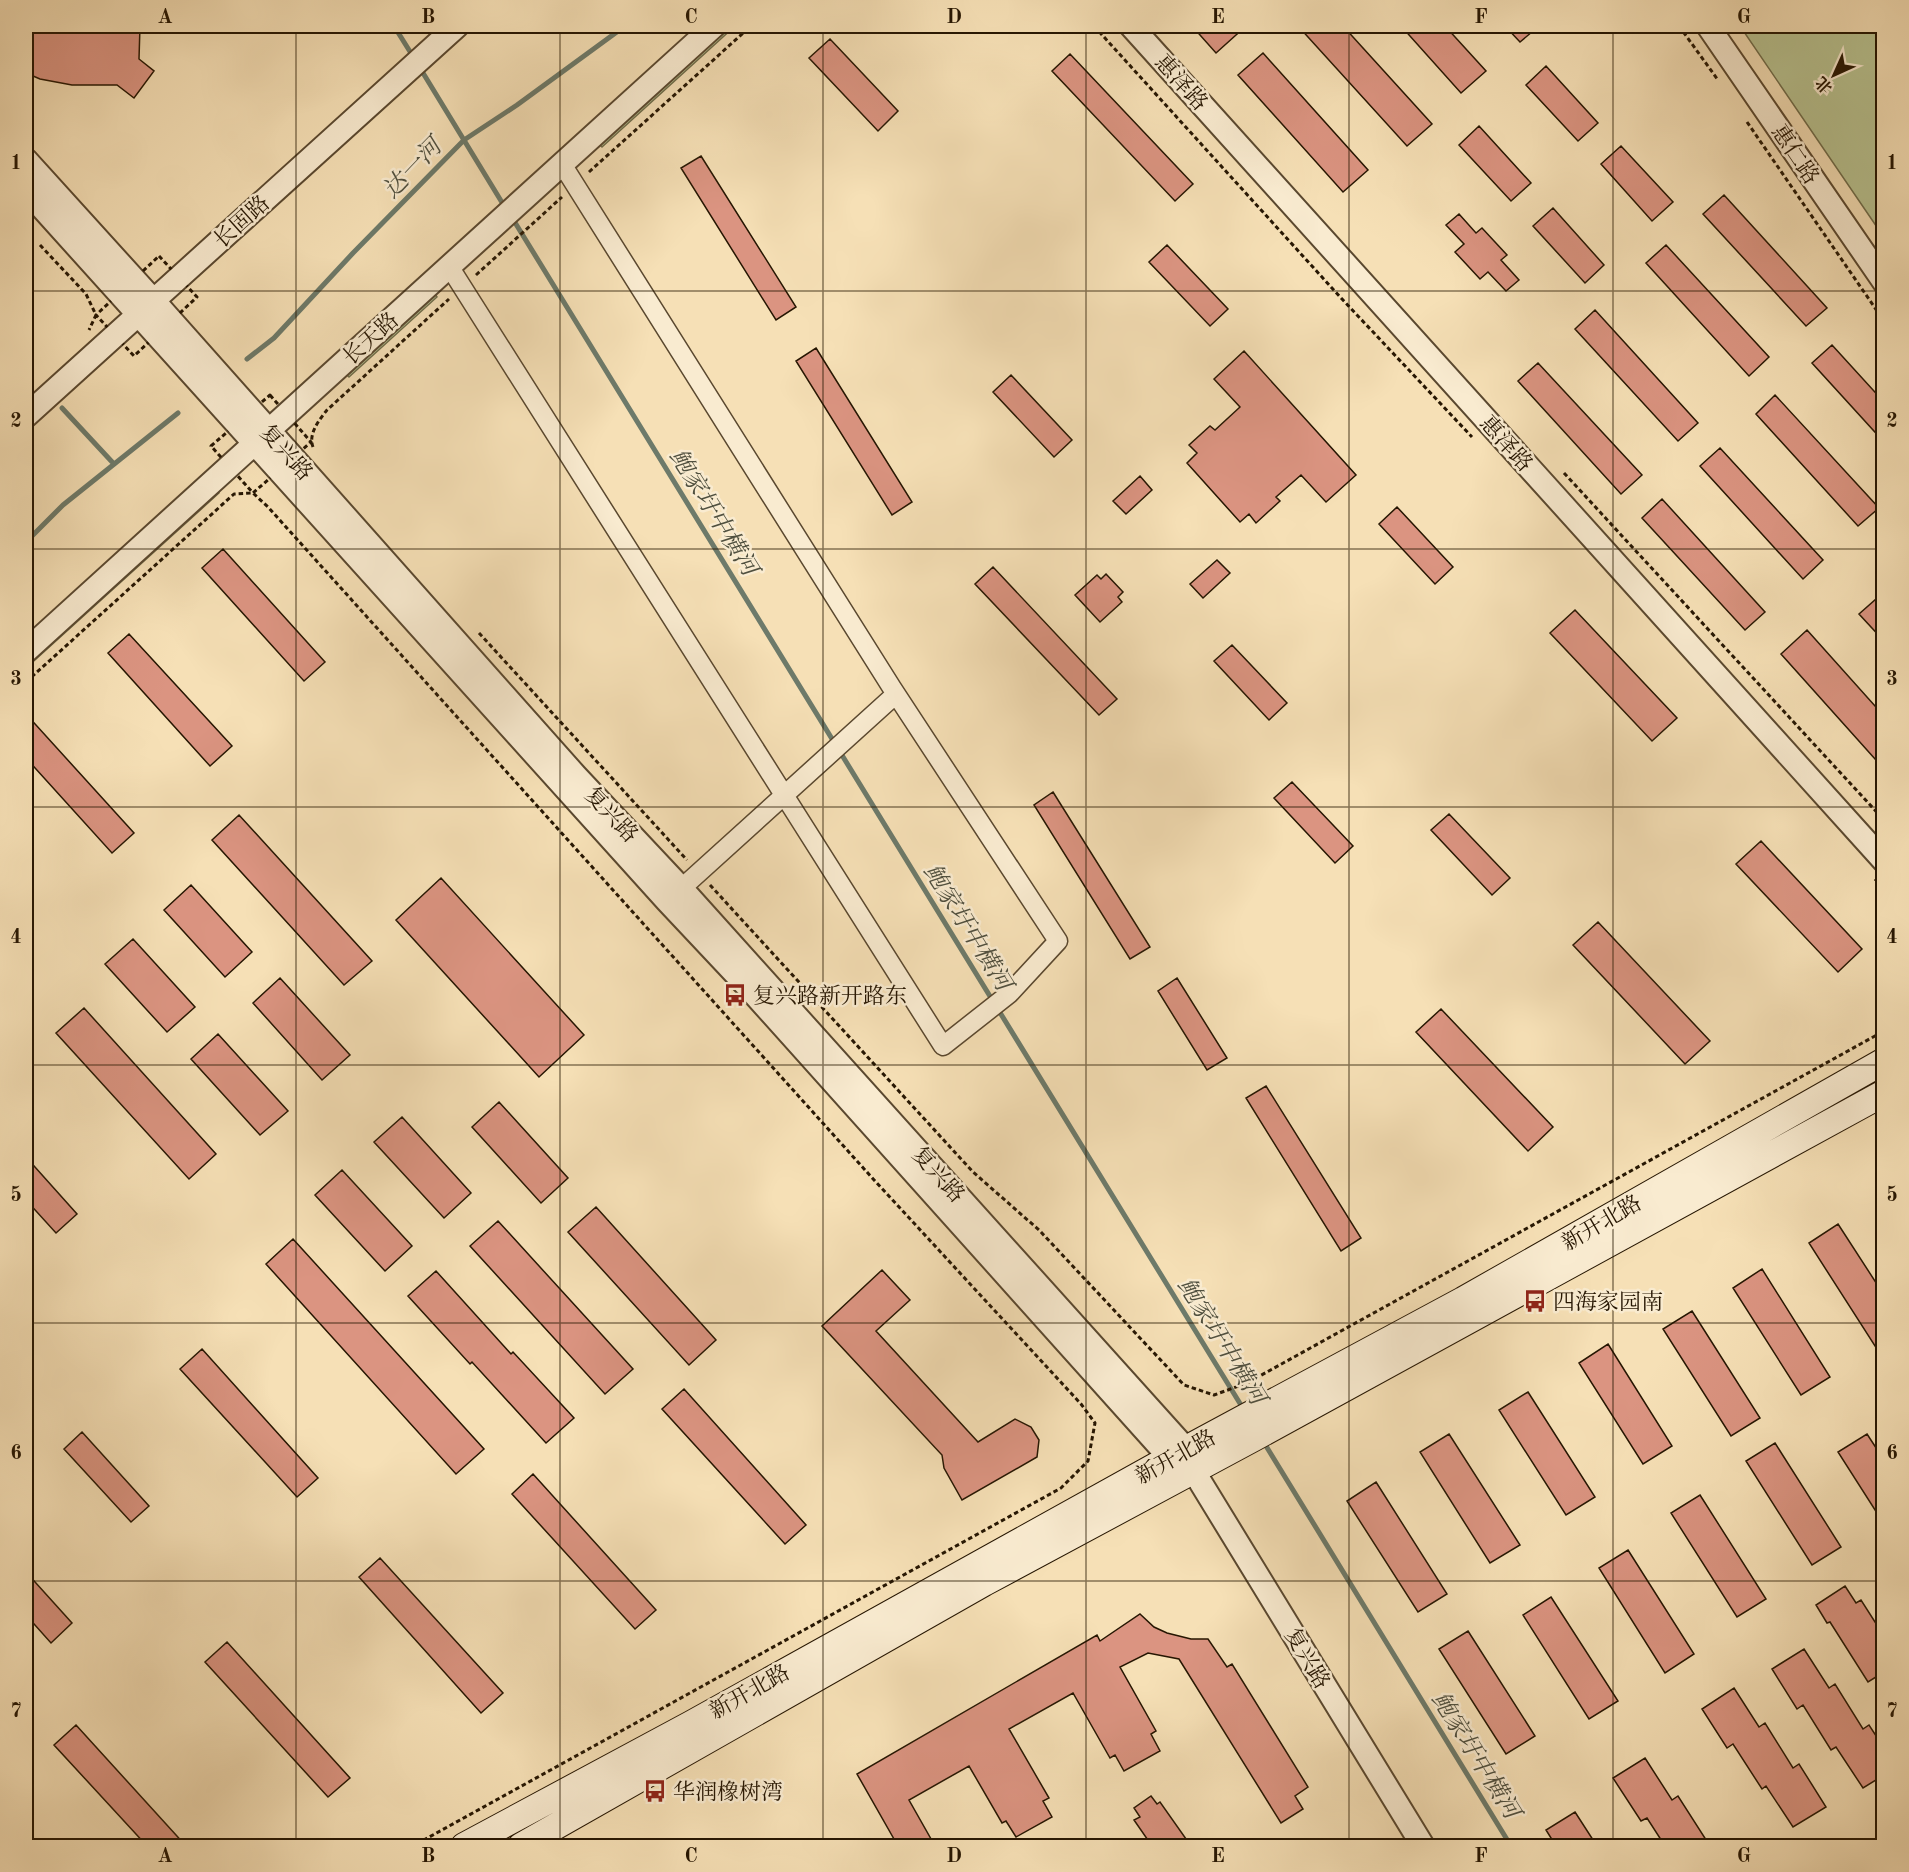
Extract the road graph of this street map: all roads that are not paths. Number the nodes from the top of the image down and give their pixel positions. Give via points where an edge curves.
1 (457, 26) edge
2 (714, 26) edge
3 (1131, 26) edge
4 (1708, 26) edge
5 (26, 160) edge
6 (562, 164) junction
7 (26, 190) edge
8 (449, 266) junction
9 (1884, 282) edge
10 (146, 307) junction
11 (26, 416) edge
12 (261, 437) junction
13 (26, 651) edge
14 (896, 694) junction
15 (785, 797) junction
16 (1884, 861) edge
17 (674, 895) junction
18 (1884, 1061) edge
19 (1884, 1093) edge
20 (1273, 1415) junction
21 (1183, 1459) junction
22 (464, 1846) edge
23 (521, 1846) edge
24 (1423, 1846) edge

1 - 10 street, 长固路
2 - 6 street, 长天路
3 - 16 street, 惠泽路
4 - 9 street, 惠仁路
5 - 10 street, 复兴路
6 - 8 street, 长天路
6 - 14 street
7 - 10 street, 复兴路
8 - 12 street, 长天路
8 - 15 street
10 - 11 street, 长固路
10 - 12 street, 复兴路
12 - 13 street, 长天路
12 - 17 street, 复兴路
14 - 15 street
14 - 15 street via 1058,941 1009,994 943,1046
15 - 17 street
17 - 21 street, 复兴路 via 746,985
18 - 20 main road, 新开北路 via 1463,1300
19 - 20 main road, 新开北路
20 - 21 main road, 新开北路
21 - 22 main road, 新开北路
21 - 23 main road, 新开北路 via 984,1583
21 - 24 street, 复兴路

